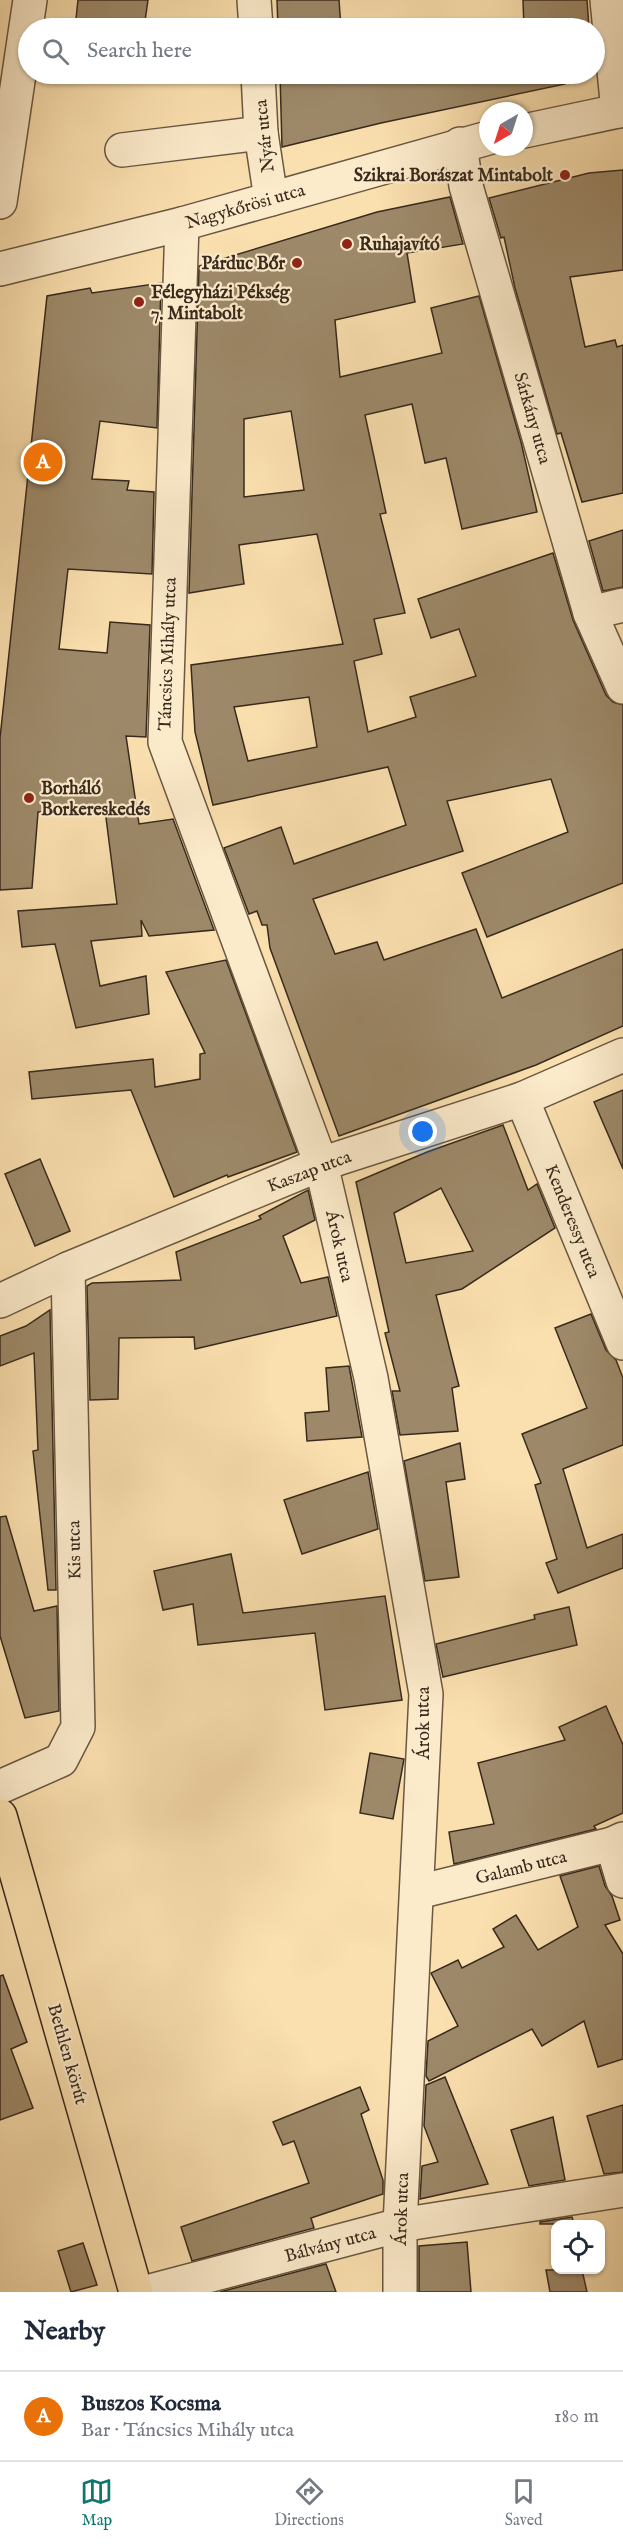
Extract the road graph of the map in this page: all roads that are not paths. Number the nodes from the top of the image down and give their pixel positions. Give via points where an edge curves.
1 (30, 0) edge
2 (254, 0) edge
3 (607, 0) edge
4 (27, 18) edge
5 (255, 18) edge
6 (18, 81) edge
7 (259, 84) edge
8 (620, 110) edge
9 (533, 129) edge
10 (261, 133) junction
11 (474, 141) edge
12 (122, 150) dead end
13 (271, 199) junction
14 (0, 202) edge
15 (182, 224) junction
16 (0, 269) edge
17 (623, 605) edge
18 (590, 614) junction
19 (623, 687) edge
20 (623, 1055) edge
21 (522, 1098) junction
22 (321, 1164) junction
23 (68, 1269) junction
24 (0, 1301) edge
25 (623, 1343) edge
26 (0, 1787) edge
27 (0, 1816) edge
28 (618, 1842) edge
29 (623, 1881) edge
30 (418, 1892) junction
31 (623, 2190) edge
32 (400, 2225) junction
33 (136, 2292) edge
34 (147, 2292) edge
35 (400, 2292) edge

1 - 4 street
2 - 5 street
3 - 8 street
6 - 14 street
7 - 10 street, Nyár utca
8 - 9 street
10 - 12 street
10 - 13 street, Nyár utca
11 - 13 street, Nagykőrösi utca
11 - 18 street, Sárkány utca via 465,186
13 - 15 street, Nagykőrösi utca
15 - 16 street, Nagykőrösi utca
15 - 22 street, Táncsics Mihály utca via 165,742
17 - 18 street
18 - 19 street, Sárkány utca
20 - 21 street, Kaszap utca
21 - 22 street, Kaszap utca
21 - 25 street, Kenderessy utca
22 - 23 street, Kaszap utca
22 - 30 street, Árok utca via 371,1378 426,1694
23 - 24 street, Kaszap utca
23 - 26 street, Kis utca via 78,1727 61,1760
27 - 33 main road, Bethlen körút
28 - 29 street
28 - 30 street, Galamb utca
30 - 32 street, Árok utca
31 - 32 street, Bálvány utca
32 - 34 street, Bálvány utca
32 - 35 street, Árok utca

